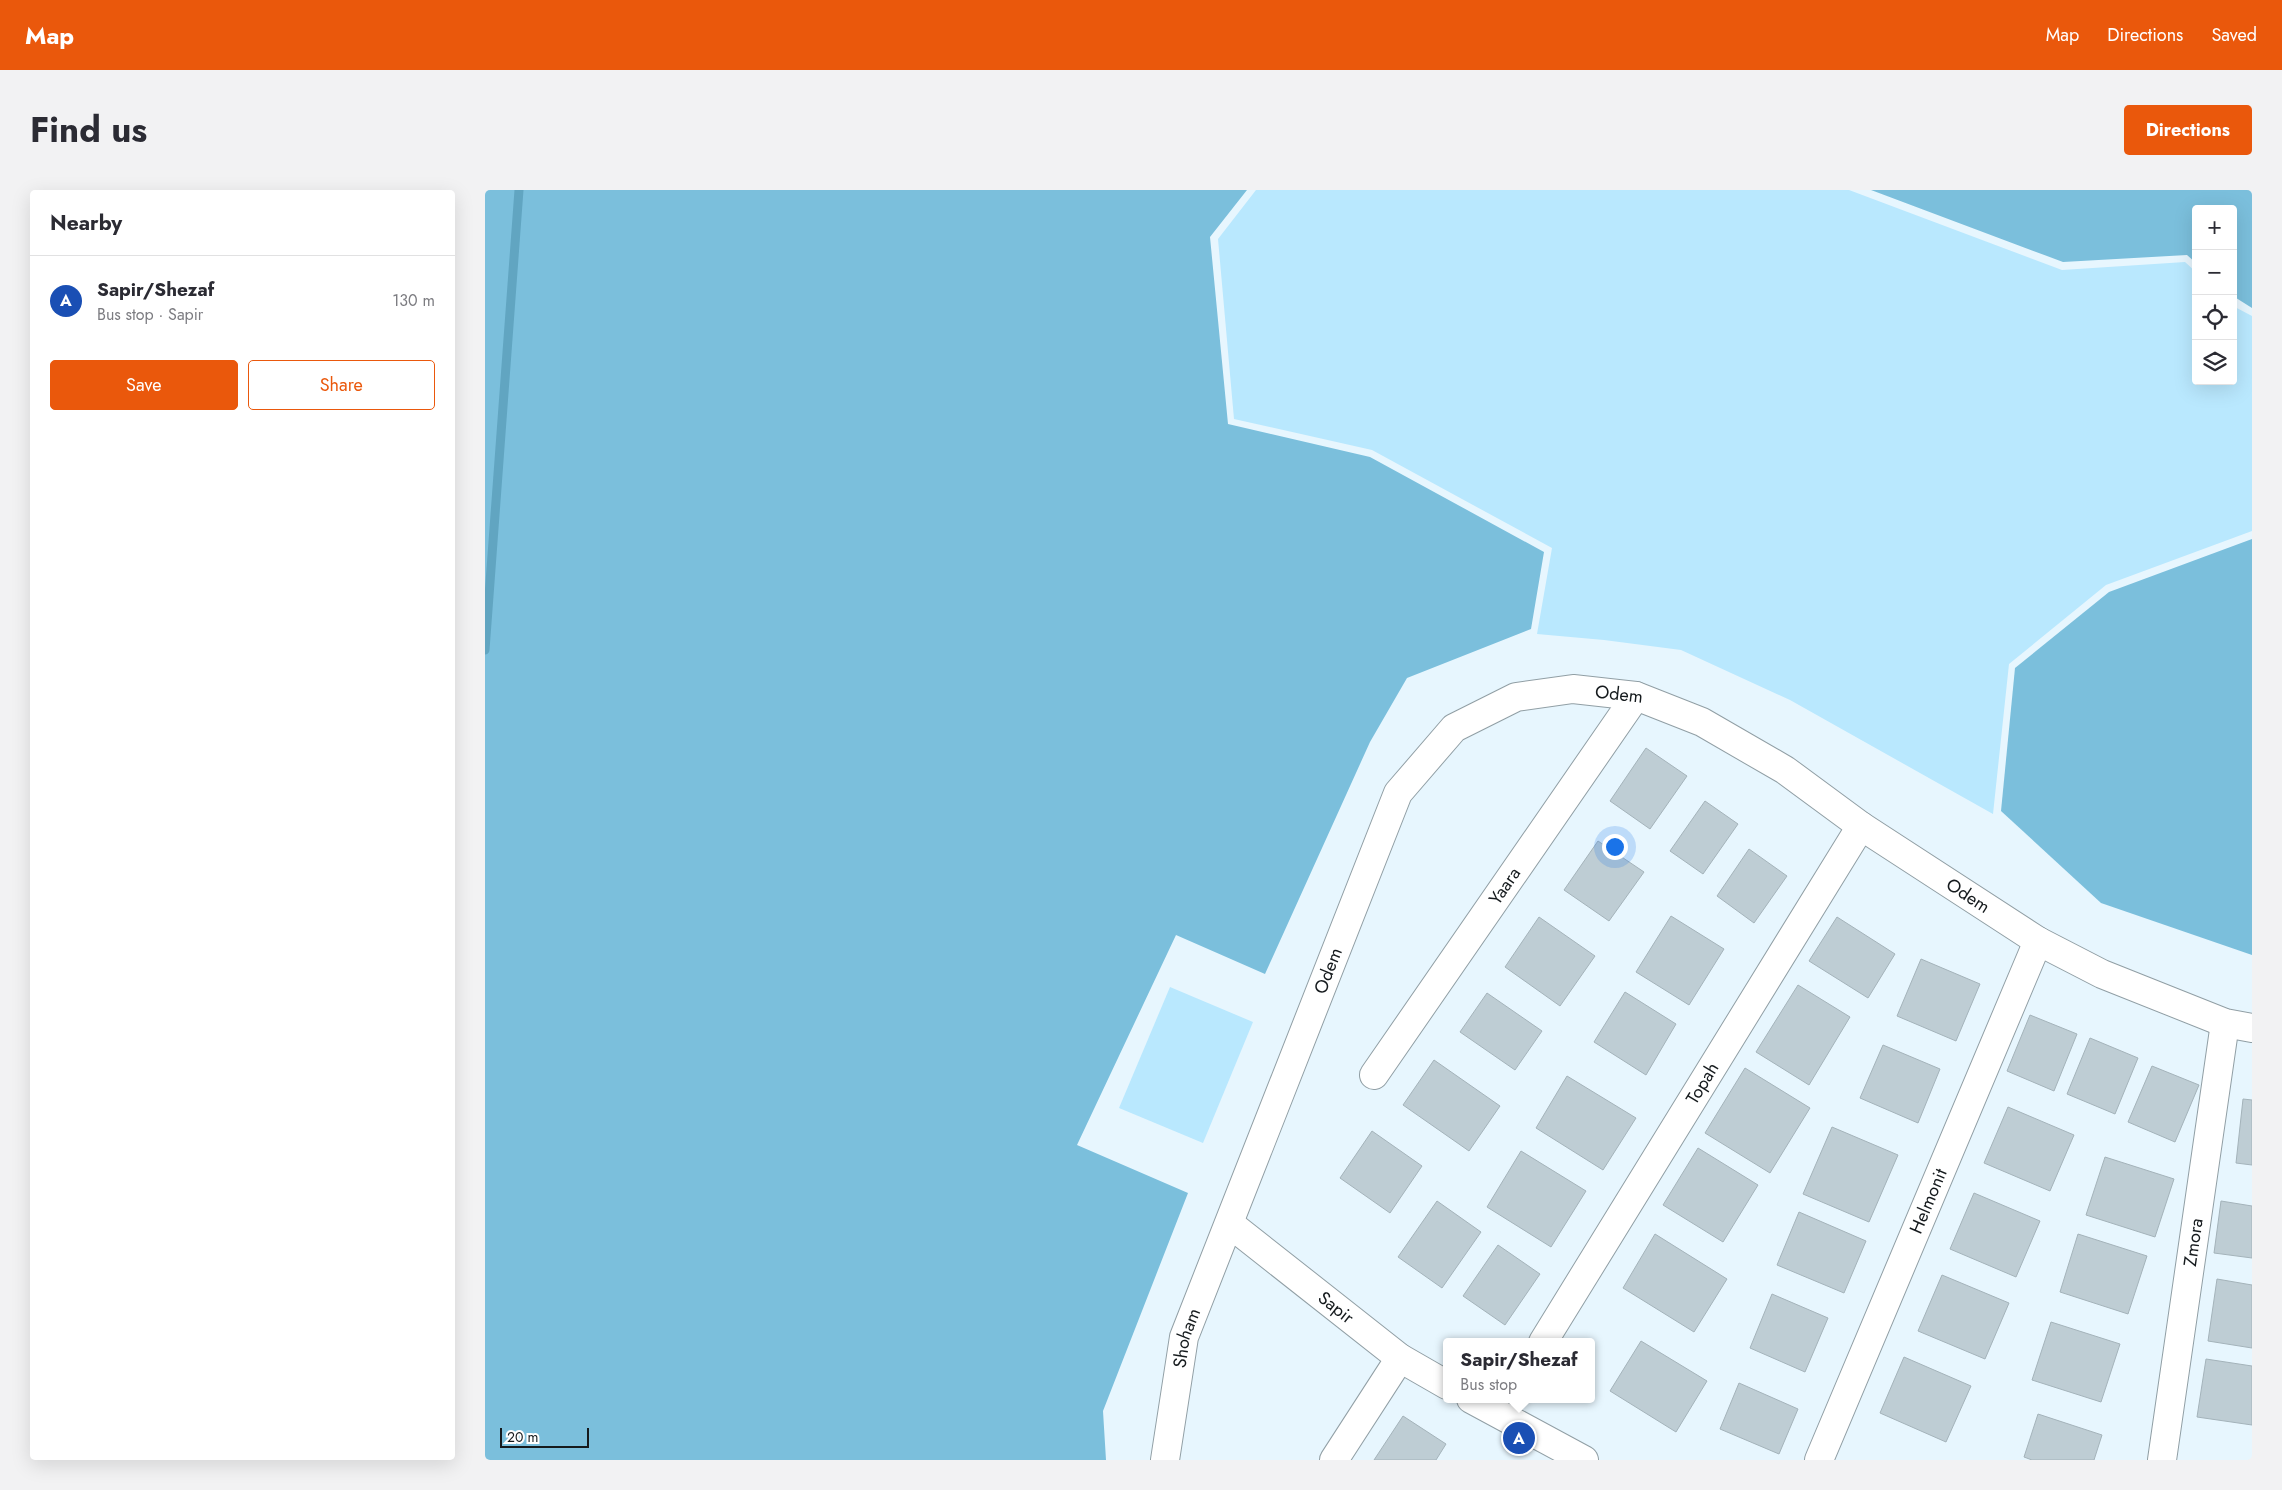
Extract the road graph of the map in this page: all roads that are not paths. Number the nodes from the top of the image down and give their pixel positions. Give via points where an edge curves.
1 (1636, 696) junction
2 (1861, 826) junction
3 (2038, 941) junction
4 (2225, 1024) junction
5 (2252, 1028) edge
6 (1374, 1075) dead end
7 (1230, 1224) junction
8 (1545, 1338) edge
9 (1400, 1358) junction
10 (1443, 1383) edge
11 (1487, 1403) edge
12 (1503, 1407) edge
13 (1165, 1460) edge
14 (1334, 1460) edge
15 (1584, 1460) edge
16 (1819, 1460) edge
17 (2162, 1460) edge

1 - 2 street, Odem via 1702,722 1785,770
1 - 6 street, Yaara
1 - 7 street, Odem via 1573,689 1516,697 1454,728 1398,793
2 - 3 street, Odem
2 - 8 street, Topah
3 - 4 street, Odem via 2102,974
3 - 16 street, Helmonit
4 - 5 street, Odem
4 - 17 street, Zmora
7 - 9 street, Sapir
7 - 13 street, Shoham via 1184,1337
9 - 10 street, Sapir
9 - 14 street
11 - 12 street
12 - 15 street

